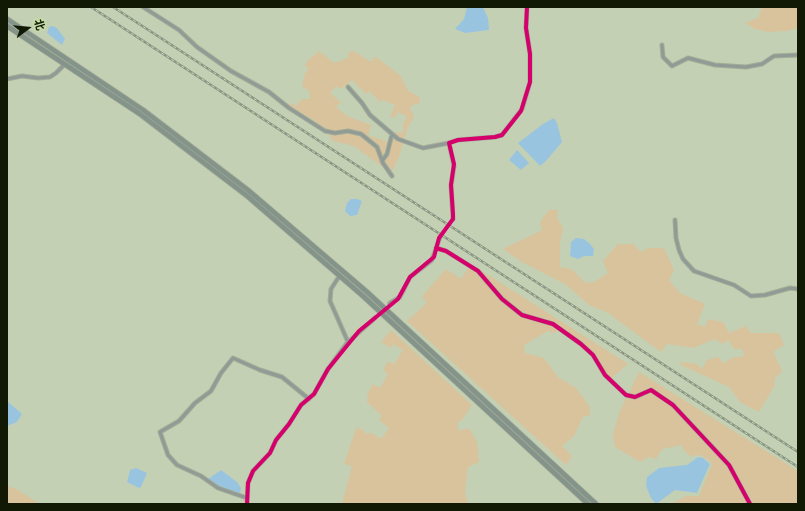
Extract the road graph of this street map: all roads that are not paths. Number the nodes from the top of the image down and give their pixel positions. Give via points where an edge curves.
1 (143, 7) edge
2 (527, 7) edge
3 (7, 19) edge
4 (7, 26) edge
5 (662, 45) dead end
6 (798, 55) edge
7 (65, 64) junction
8 (7, 79) edge
9 (348, 88) dead end
10 (392, 134) junction
11 (449, 143) junction
12 (382, 161) junction
13 (392, 176) dead end
14 (453, 218) tunnel mouth
15 (675, 220) dead end
16 (440, 237) tunnel mouth
17 (436, 248) junction
18 (340, 275) junction
19 (798, 289) edge
20 (390, 303) tunnel mouth
21 (375, 318) tunnel mouth
22 (348, 342) junction
23 (309, 399) junction
24 (247, 498) junction
25 (247, 504) edge
26 (588, 504) edge
27 (596, 504) edge
28 (750, 504) edge

1 - 12 street via 179,30 197,47 231,71 269,92 325,131 362,134 377,147
2 - 11 street via 530,82 521,112 502,135
3 - 27 main road via 143,110 249,191 367,292
4 - 7 main road
5 - 6 street via 663,57 672,66 688,58 715,65 746,67 762,64 774,56
7 - 8 street via 50,77 22,76
7 - 18 main road via 119,99 192,153
9 - 10 street via 362,102 370,115
10 - 11 street via 398,139 423,148
10 - 12 street via 387,154
11 - 14 street via 454,164 451,185
12 - 13 street
15 - 19 street via 679,250 694,271 734,285 750,296 790,288
16 - 17 street
17 - 20 street via 432,260 410,277 400,297
17 - 28 street via 478,270 502,299 522,314 553,324 581,344 593,355 605,375 626,395 635,397 651,390 673,405 729,465
18 - 22 street via 331,289 330,301
18 - 26 main road
21 - 22 street
22 - 23 street
23 - 24 street via 301,405 270,452 253,471 249,479
23 - 24 street via 282,377 233,358 211,391 179,420 160,432 168,455 177,465 218,488
24 - 25 street

